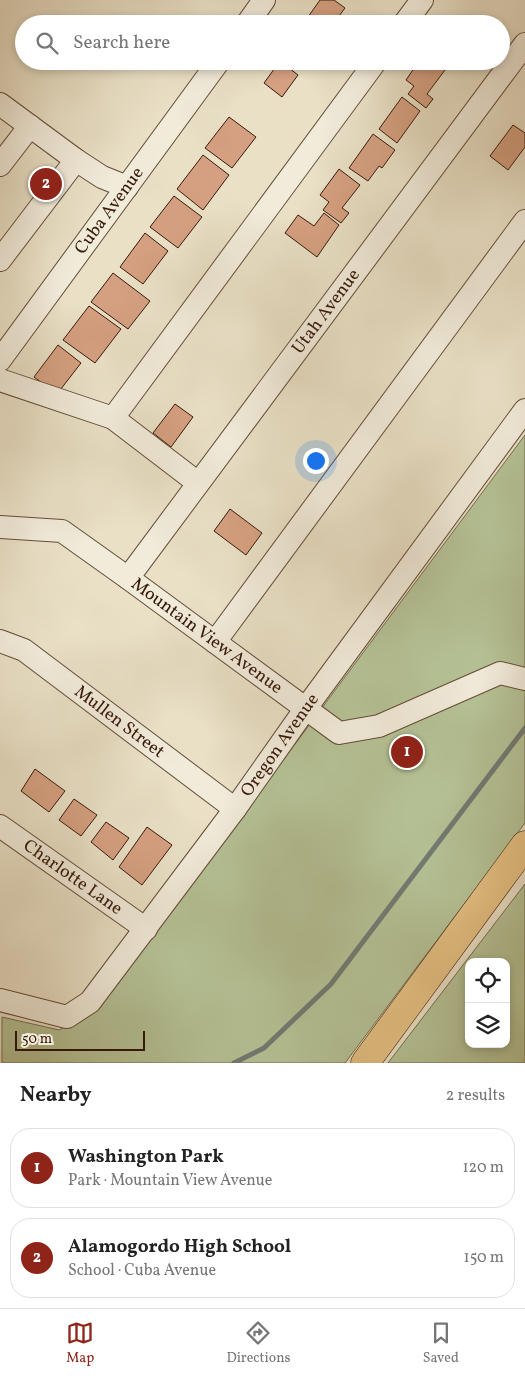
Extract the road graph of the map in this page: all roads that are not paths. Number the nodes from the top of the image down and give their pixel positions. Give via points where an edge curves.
1 (264, 0) edge
2 (422, 0) edge
3 (253, 15) edge
4 (411, 15) edge
5 (525, 44) edge
6 (510, 64) edge
7 (212, 70) edge
8 (369, 70) edge
9 (506, 70) edge
10 (0, 104) edge
11 (30, 126) junction
12 (76, 160) junction
13 (0, 165) edge
14 (127, 187) junction
15 (525, 221) edge
16 (0, 260) edge
17 (0, 360) edge
18 (0, 380) edge
19 (525, 410) edge
20 (113, 418) junction
21 (198, 483) junction
22 (0, 527) edge
23 (128, 578) junction
24 (0, 641) edge
25 (215, 642) junction
26 (525, 679) edge
27 (306, 708) junction
28 (235, 809) junction
29 (0, 826) edge
30 (525, 845) edge
31 (146, 929) junction
32 (0, 1000) edge
33 (365, 1063) edge

1 - 3 street
2 - 4 street
5 - 6 street, Utah Avenue
7 - 14 street, Cuba Avenue
8 - 20 street
9 - 21 street, Utah Avenue
10 - 11 street
11 - 12 street
11 - 13 street
12 - 14 street via 102,177
12 - 16 street
14 - 17 street, Cuba Avenue
15 - 25 street
18 - 20 street
19 - 27 street, Oregon Avenue
20 - 21 street
21 - 23 street, Utah Avenue
22 - 23 street, Mountain View Avenue via 62,531
23 - 25 street, Mountain View Avenue
24 - 28 street, Mullen Street via 24,650
25 - 27 street, Mountain View Avenue
26 - 27 street, Mountain View Avenue via 500,673 379,726 339,733
27 - 28 street, Oregon Avenue
28 - 31 street, Oregon Avenue
29 - 31 street, Charlotte Lane
30 - 33 main road
31 - 32 street, Oregon Avenue via 90,1002 66,1016

